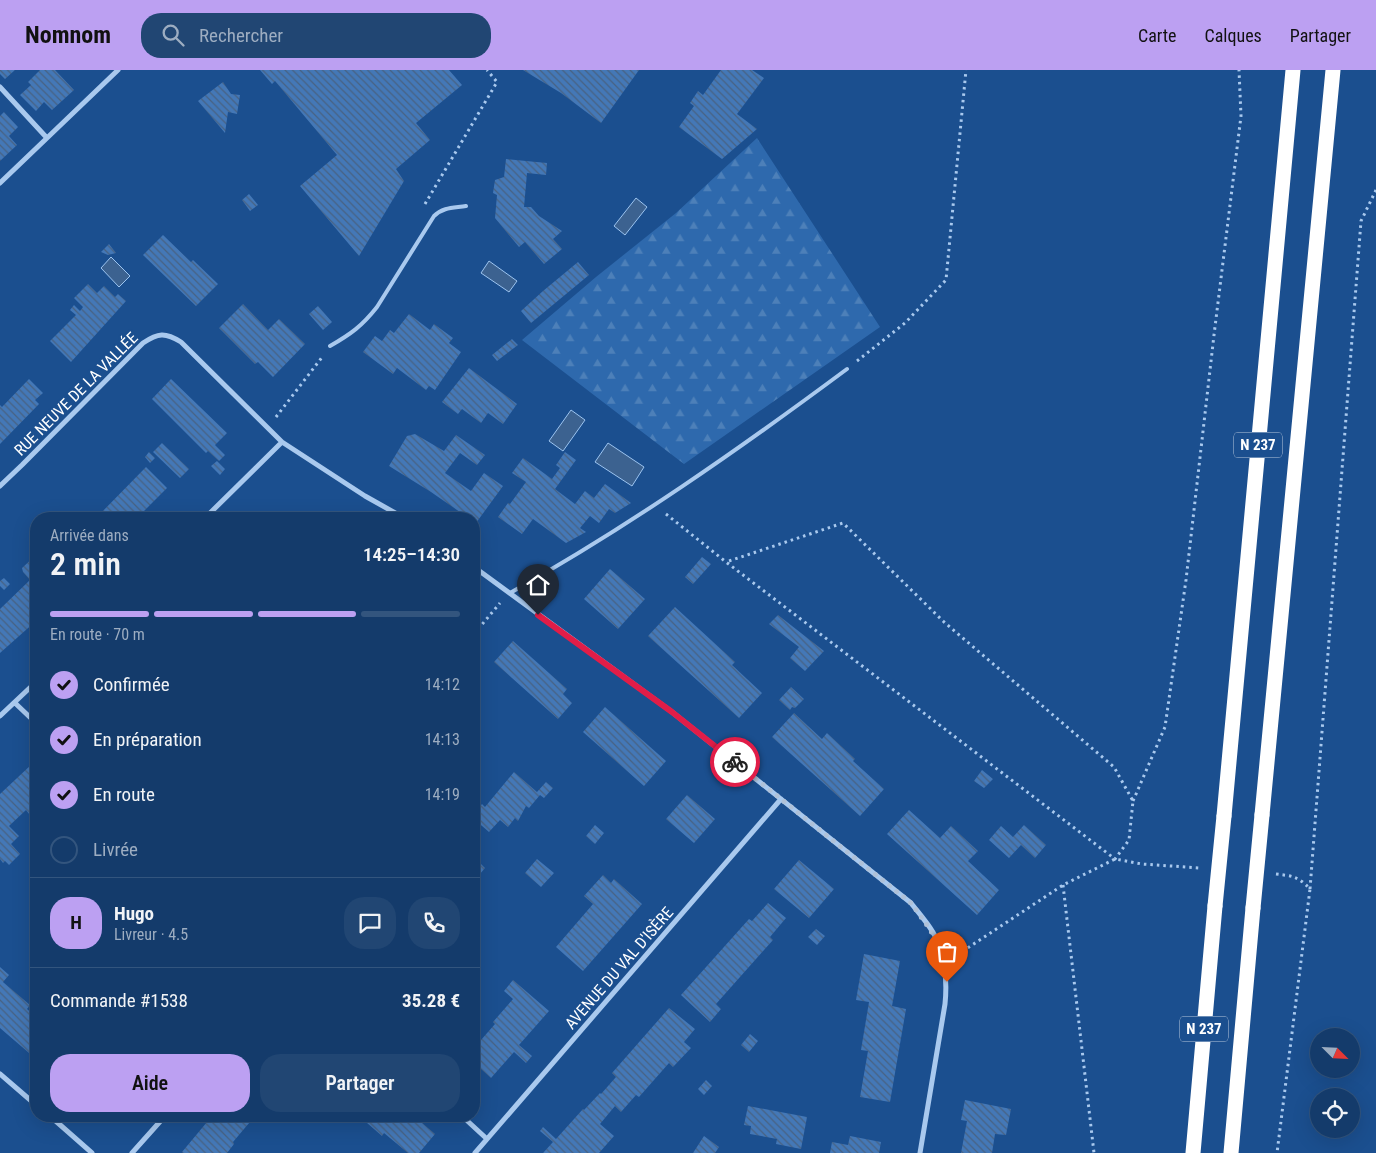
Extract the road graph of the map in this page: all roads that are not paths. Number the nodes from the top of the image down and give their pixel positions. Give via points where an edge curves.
1 (118, 70) edge
2 (1293, 72) edge
3 (1332, 73) edge
4 (0, 87) edge
5 (47, 138) junction
6 (0, 183) edge
7 (466, 206) dead end
8 (330, 346) road end
9 (847, 369) road end
10 (282, 442) junction
11 (0, 486) edge
12 (211, 512) edge
13 (394, 512) edge
14 (480, 572) edge
15 (509, 594) junction
16 (30, 688) edge
17 (14, 703) junction
18 (0, 716) edge
19 (30, 718) edge
20 (781, 800) junction
21 (0, 1074) edge
22 (30, 1100) edge
23 (57, 1122) edge
24 (160, 1122) edge
25 (469, 1122) edge
26 (487, 1139) junction
27 (92, 1153) edge
28 (132, 1153) edge
29 (475, 1153) edge
30 (920, 1153) edge
31 (1193, 1153) edge
32 (1231, 1153) edge

1 - 5 street
2 - 31 highway, N 237, bridge
3 - 32 highway, N 237, bridge
4 - 5 street
5 - 6 street
7 - 8 lane via 447,208 434,216 372,313 351,334
9 - 15 lane via 656,505
10 - 11 street, RUE NEUVE DE LA VALLÉE via 181,342 173,337 154,336 143,343
10 - 12 street
10 - 13 street, RUE NEUVE DE LA VALLÉE
14 - 15 street
15 - 20 street via 672,712
16 - 17 street
17 - 18 street
17 - 19 street
20 - 26 street, AVENUE DU VAL D'ISÈRE
20 - 30 street via 911,903 939,944 947,982 945,1004
21 - 22 street
23 - 27 street
24 - 28 street
25 - 26 street
26 - 29 street, AVENUE DU VAL D'ISÈRE

